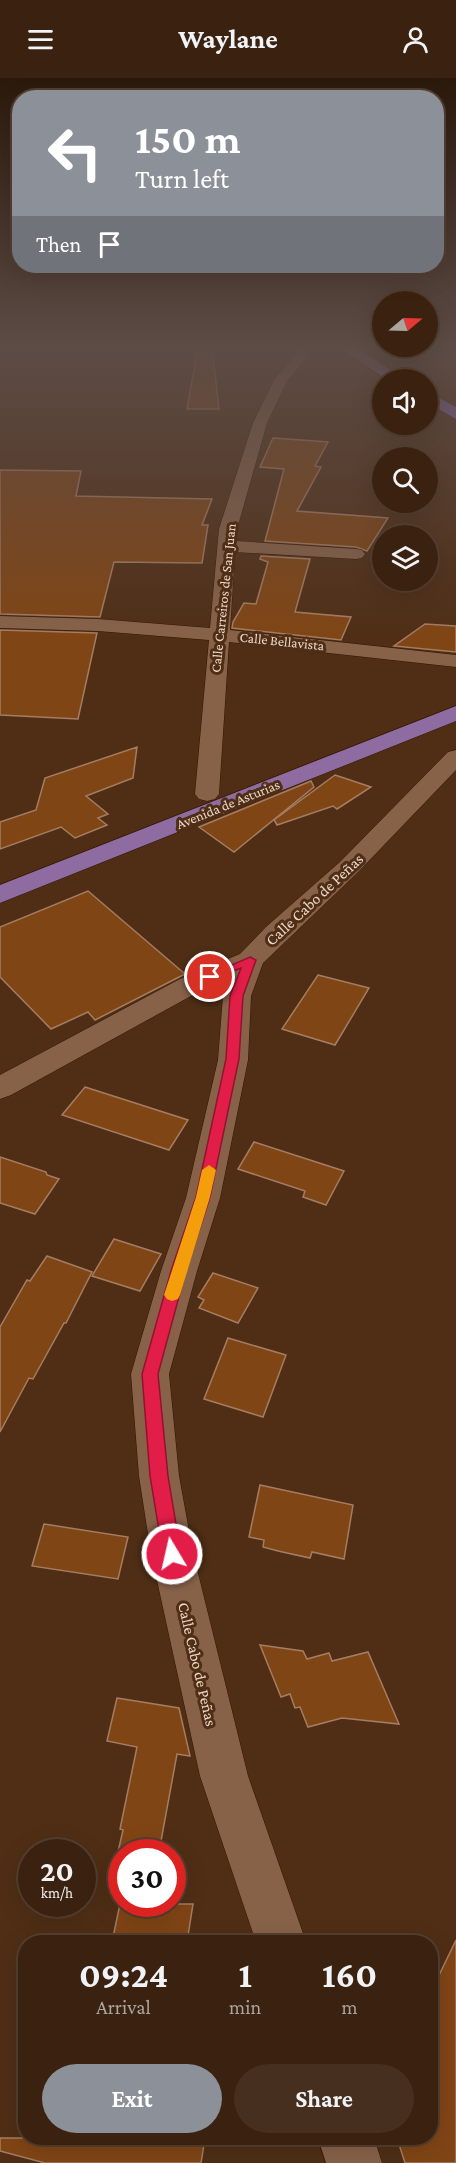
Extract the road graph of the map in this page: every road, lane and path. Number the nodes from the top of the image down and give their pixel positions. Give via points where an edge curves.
1 (254, 444) edge
2 (226, 546) junction
3 (356, 554) dead end
4 (0, 622) edge
5 (218, 634) junction
6 (456, 661) edge
7 (456, 698) edge
8 (456, 713) edge
9 (456, 757) edge
10 (207, 795) junction
11 (0, 875) edge
12 (0, 895) edge
13 (250, 960) junction
14 (0, 1088) edge
15 (279, 1935) edge
16 (348, 2145) edge
17 (354, 2163) edge

1 - 2 street, Calle Carreiros de San Juan
2 - 3 street
2 - 5 street, Calle Carreiros de San Juan
4 - 5 street, Calle Bellavista
5 - 6 street, Calle Bellavista
5 - 10 street, Calle Carreiros de San Juan
7 - 10 main road, Avenida de Asturias
8 - 12 main road, Avenida de Asturias
9 - 13 street, Calle Cabo de Peñas via 349,867
10 - 11 main road, Avenida de Asturias
13 - 14 street via 189,985
13 - 15 street, Calle Cabo de Peñas via 237,996 233,1059 203,1197 150,1374 159,1476 172,1554 224,1776
16 - 17 street

